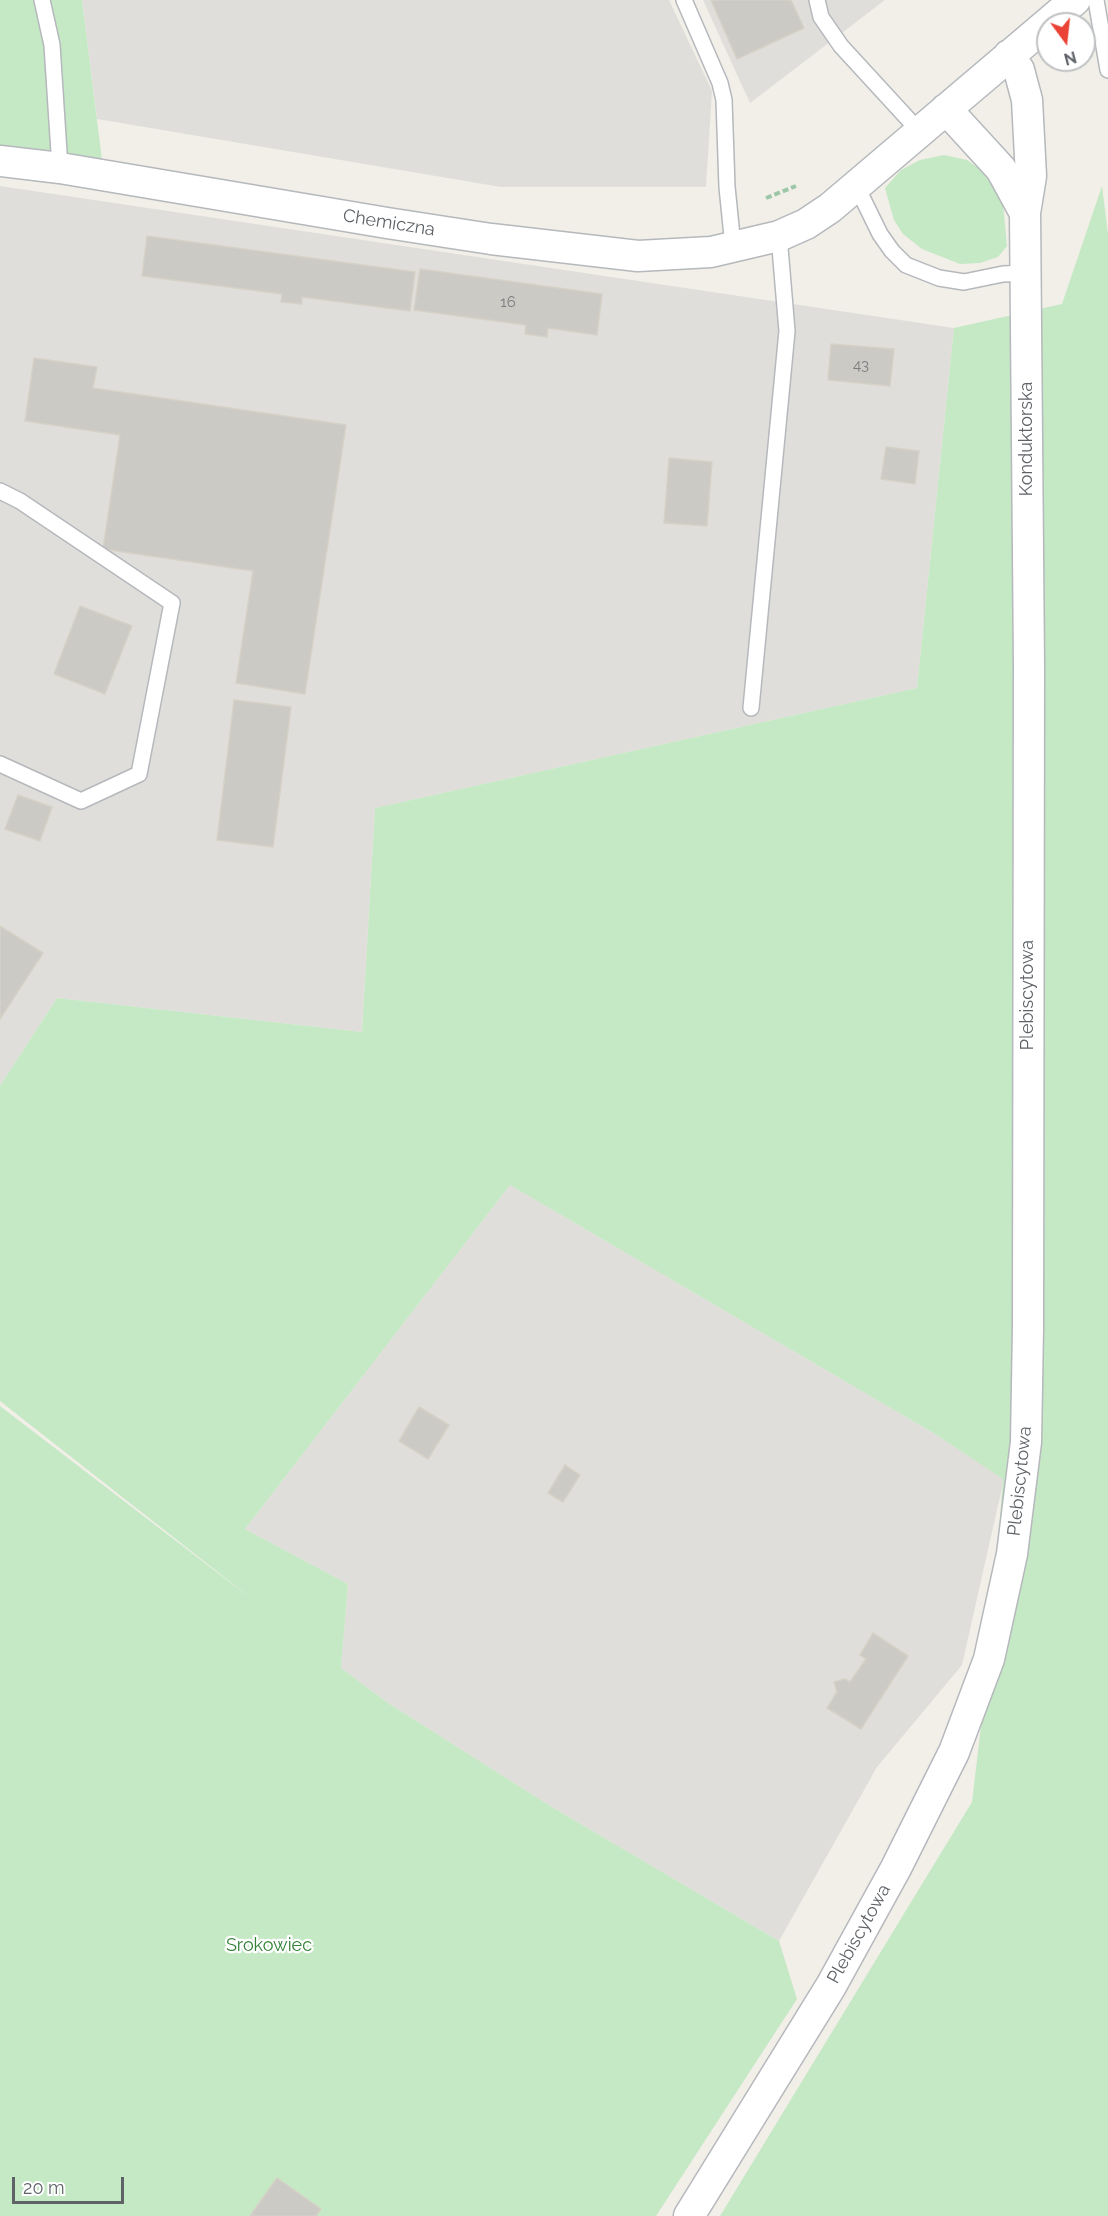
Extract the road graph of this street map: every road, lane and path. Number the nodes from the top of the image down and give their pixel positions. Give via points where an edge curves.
1 (42, 0) edge
2 (684, 0) edge
3 (817, 0) edge
4 (1075, 0) edge
5 (1096, 0) edge
6 (1009, 55) junction
7 (1108, 70) edge
8 (946, 110) junction
9 (920, 132) junction
10 (0, 161) edge
11 (60, 168) junction
12 (857, 187) junction
13 (1025, 213) junction
14 (779, 236) junction
15 (733, 246) junction
16 (1027, 273) junction
17 (0, 490) edge
18 (1029, 666) joint
19 (751, 708) dead end
20 (0, 764) edge
21 (689, 2216) edge

1 - 11 lane via 52,45
2 - 15 lane via 724,100
3 - 9 lane via 827,27
4 - 6 street
5 - 7 lane
6 - 8 street
6 - 13 street, Konduktorska via 1019,70 1027,100 1031,176
8 - 9 street
8 - 13 street, Konduktorska via 1001,169
9 - 12 street
10 - 11 street, Chemiczna
11 - 15 street, Chemiczna via 387,224 638,256 711,252
12 - 14 street via 807,224
12 - 16 lane via 880,234 906,265 939,278 964,282
13 - 16 street, Konduktorska
14 - 15 street, Chemiczna
14 - 19 lane via 786,331
16 - 18 street, Konduktorska
17 - 20 lane via 172,603 140,774 81,801
18 - 21 street, Plebiscytowa via 1026,1442 1012,1554 989,1659 954,1752 896,1868 831,1986

